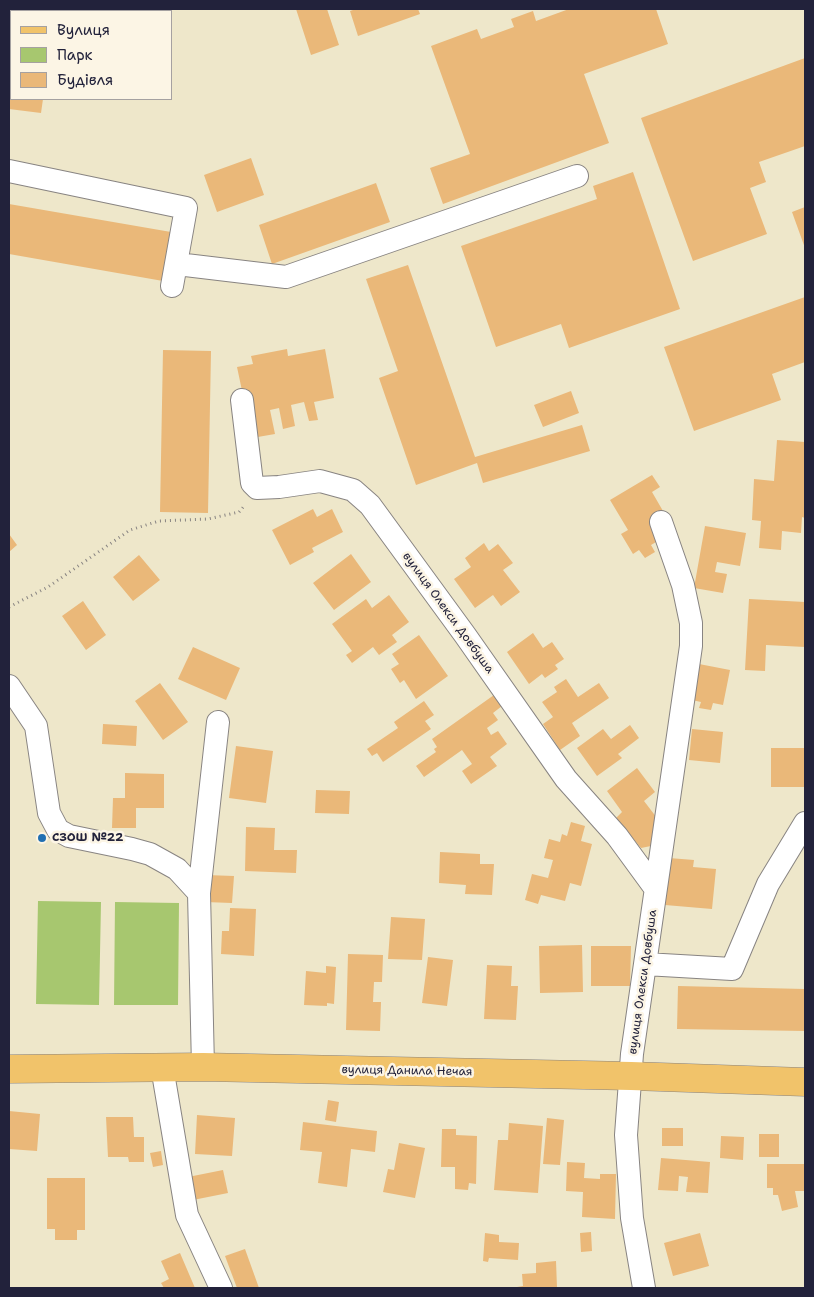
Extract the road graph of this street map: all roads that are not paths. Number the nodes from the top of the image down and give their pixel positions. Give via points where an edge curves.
1 (9, 171) edge
2 (577, 176) dead end
3 (177, 264) junction
4 (172, 286) dead end
5 (242, 400) dead end
6 (661, 522) dead end
7 (9, 686) edge
8 (218, 722) dead end
9 (805, 823) edge
10 (655, 888) junction
11 (199, 893) junction
12 (645, 964) junction
13 (162, 1067) junction
14 (203, 1067) junction
15 (9, 1069) edge
16 (631, 1076) junction
17 (805, 1082) edge
18 (221, 1288) edge
19 (644, 1288) edge

1 - 3 street via 186,208
2 - 3 street via 286,277
3 - 4 street
5 - 10 street, вулиця Олекси Довбуша via 252,484 257,488 320,481 353,490 370,505 566,779 618,836
6 - 10 street, вулиця Олекси Довбуша via 683,585 691,623 691,646
7 - 11 street via 36,726 49,813 58,830 69,836 150,854 177,869
8 - 11 street
9 - 12 street via 768,884 732,968
10 - 12 street, вулиця Олекси Довбуша
11 - 14 street
12 - 16 street, вулиця Олекси Довбуша
13 - 14 main road, вулиця Данила Нечая
13 - 15 main road, вулиця Данила Нечая
13 - 18 street via 187,1215
14 - 16 main road, вулиця Данила Нечая
16 - 17 main road, вулиця Данила Нечая
16 - 19 street, вулиця Олекси Довбуша via 626,1135 632,1218

